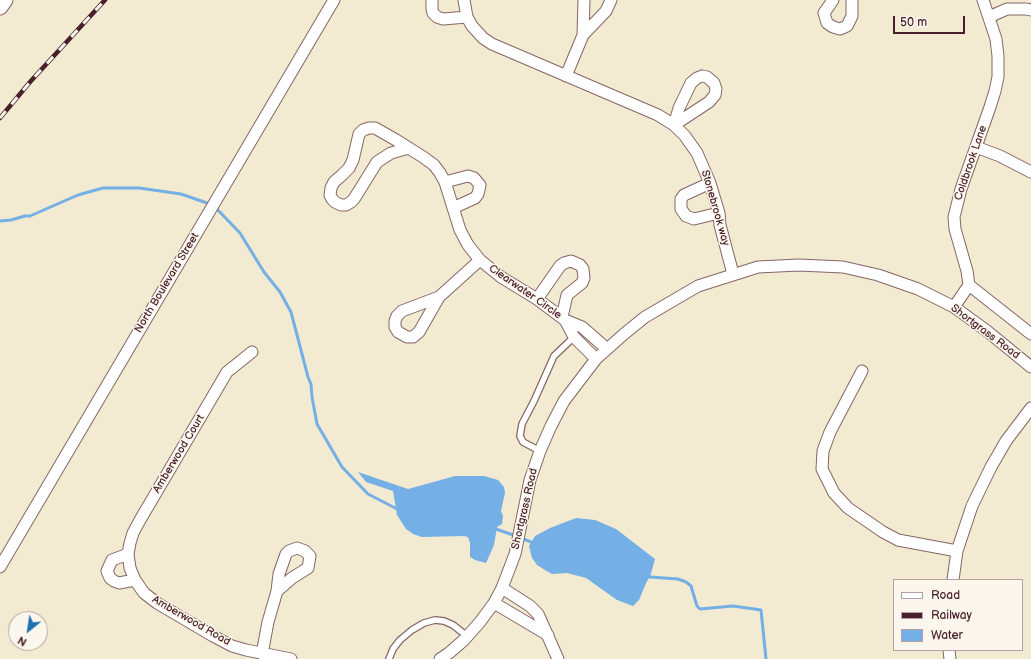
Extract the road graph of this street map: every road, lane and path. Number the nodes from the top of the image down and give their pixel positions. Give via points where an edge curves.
1 (5, 0) edge
2 (334, 0) edge
3 (432, 0) edge
4 (464, 0) edge
5 (584, 0) edge
6 (611, 0) edge
7 (833, 0) edge
8 (852, 0) edge
9 (983, 0) edge
10 (0, 7) edge
11 (1031, 10) edge
12 (467, 17) junction
13 (989, 17) junction
14 (583, 35) junction
15 (566, 76) junction
16 (976, 146) junction
17 (409, 148) junction
18 (1031, 172) edge
19 (444, 182) junction
20 (710, 183) junction
21 (453, 208) junction
22 (719, 212) junction
23 (480, 260) junction
24 (733, 274) junction
25 (968, 285) junction
26 (439, 297) dead end
27 (537, 299) junction
28 (954, 307) junction
29 (564, 318) junction
30 (1031, 334) edge
31 (574, 337) junction
32 (607, 349) junction
33 (252, 352) dead end
34 (596, 359) junction
35 (1031, 367) edge
36 (862, 371) dead end
37 (1031, 408) edge
38 (540, 451) junction
39 (957, 551) junction
40 (128, 554) junction
41 (0, 567) edge
42 (130, 568) joint
43 (953, 579) edge
44 (135, 580) junction
45 (502, 588) junction
46 (277, 591) dead end
47 (494, 603) junction
48 (548, 635) junction
49 (468, 636) junction
50 (262, 654) junction
51 (291, 659) edge
52 (389, 659) edge
53 (440, 659) edge
54 (558, 659) edge

1 - 10 main road
2 - 41 street, North Boulevard Street
3 - 12 street via 433,13 437,17
4 - 12 street
5 - 14 street
6 - 14 street via 606,11
7 - 8 street via 824,13 827,23 840,29 847,26 852,16
9 - 13 street, Coldbrook Lane
11 - 13 street via 1007,9
12 - 15 street, Stonebrook way via 477,32 492,44
13 - 16 street, Coldbrook Lane via 996,39 998,77
14 - 15 street
15 - 20 street, Stonebrook way via 658,115 674,126 697,153
16 - 18 street
16 - 25 street, Coldbrook Lane via 954,217
17 - 17 street, Clearwater Circle via 375,128 363,130 359,134 351,164 330,188 332,199 341,205 351,202 377,162 391,153
17 - 19 street, Clearwater Circle via 434,165
19 - 21 street, Clearwater Circle
19 - 21 street via 468,176 474,178 480,186 475,198
20 - 22 street, Stonebrook way
20 - 22 street via 684,195 681,199 681,209 686,216 694,219
21 - 23 street, Clearwater Circle via 460,230
22 - 24 street, Stonebrook way
23 - 26 street
23 - 27 street, Clearwater Circle via 501,277
24 - 28 street, Shortgrass Road via 758,267 843,267 878,275 918,289
24 - 32 street, Shortgrass Road via 698,286 668,303
25 - 28 street
25 - 30 street
27 - 29 street, Clearwater Circle
27 - 29 street via 560,266 571,261 580,265 584,278 582,283 567,295
28 - 35 street, Shortgrass Road
29 - 31 street, Clearwater Circle
29 - 32 street, Clearwater Circle via 582,327
31 - 34 street, Clearwater Circle
31 - 38 lane via 554,356 522,424 520,436 523,442
32 - 34 street, Shortgrass Road
33 - 40 street, Amberwood Court via 227,372 140,520 133,533
34 - 38 street, Shortgrass Road via 564,401
36 - 39 street via 830,432 823,451 822,469 834,493 848,508 898,540
37 - 39 street via 1006,441 991,467 972,506
38 - 45 street, Shortgrass Road via 530,480 515,554
39 - 43 street
40 - 42 street, Amberwood Court
40 - 44 street via 112,560 107,571 110,578 119,583
42 - 44 street, Amberwood Road
44 - 50 street, Amberwood Road via 144,593 157,603 213,636 232,646
45 - 47 street, Shortgrass Road
45 - 48 street via 538,614
46 - 50 street
47 - 48 street
47 - 49 street, Shortgrass Road
48 - 54 street
49 - 52 lane via 444,621 424,623 400,640 392,649
49 - 53 street, Shortgrass Road
50 - 51 street, Amberwood Road

